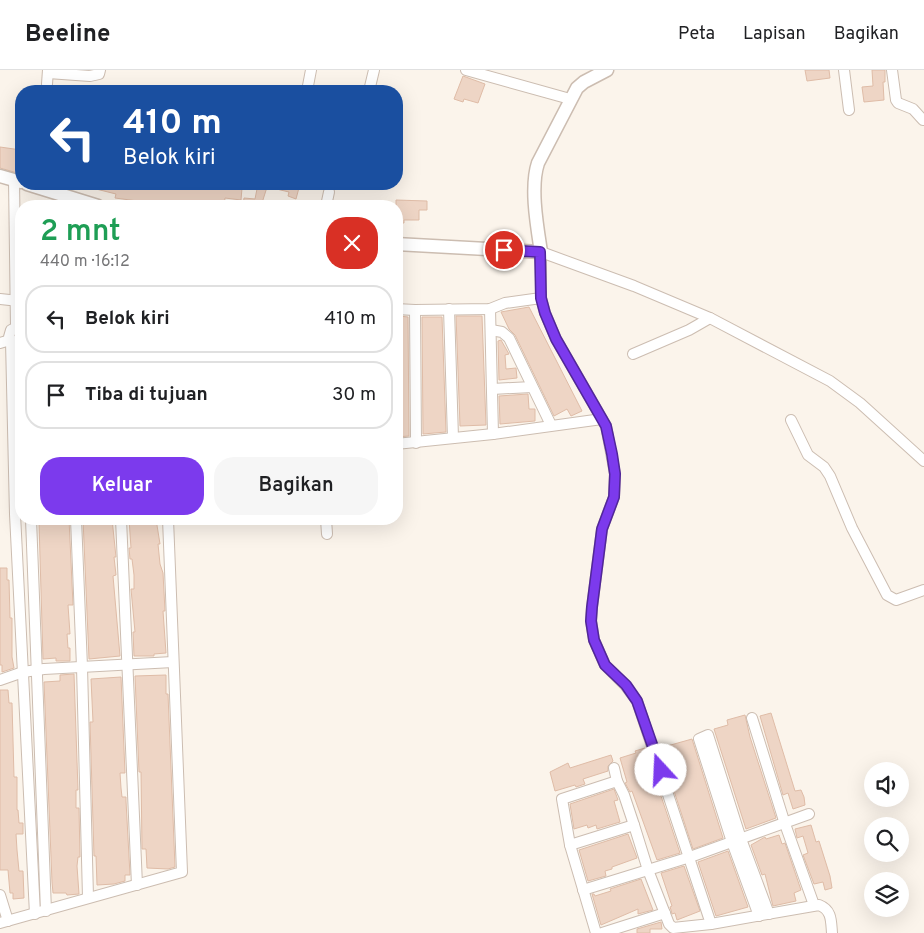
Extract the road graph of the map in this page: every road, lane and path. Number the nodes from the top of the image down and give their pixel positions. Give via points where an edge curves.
1 (100, 70) edge
2 (311, 70) edge
3 (374, 70) edge
4 (466, 70) edge
5 (607, 70) edge
6 (844, 70) edge
7 (892, 70) edge
8 (48, 71) edge
9 (47, 84) dead end
10 (307, 85) edge
11 (370, 85) edge
12 (570, 99) junction
13 (849, 110) dead end
14 (923, 120) edge
15 (0, 176) edge
16 (15, 179) edge
17 (46, 190) edge
18 (329, 192) dead end
19 (79, 200) edge
20 (327, 200) edge
21 (403, 244) edge
22 (540, 252) junction
23 (541, 298) junction
24 (0, 299) edge
25 (15, 301) edge
26 (403, 309) edge
27 (449, 309) junction
28 (490, 309) junction
29 (415, 310) junction
30 (710, 318) junction
31 (15, 319) edge
32 (491, 330) junction
33 (12, 337) edge
34 (633, 354) dead end
35 (532, 387) junction
36 (492, 389) junction
37 (11, 392) junction
38 (0, 395) edge
39 (602, 419) junction
40 (791, 420) dead end
41 (550, 425) junction
42 (494, 434) junction
43 (453, 438) junction
44 (416, 443) junction
45 (403, 444) edge
46 (924, 461) edge
47 (15, 485) edge
48 (17, 525) edge
49 (31, 525) edge
50 (76, 525) edge
51 (122, 525) edge
52 (168, 525) edge
53 (326, 525) edge
54 (327, 534) dead end
55 (924, 590) edge
56 (173, 662) junction
57 (128, 666) junction
58 (82, 667) junction
59 (36, 670) junction
60 (23, 672) junction
61 (0, 680) edge
62 (752, 718) dead end
63 (614, 768) dead end
64 (617, 781) junction
65 (809, 814) dead end
66 (785, 824) junction
67 (634, 825) junction
68 (737, 841) junction
69 (570, 845) junction
70 (690, 857) junction
71 (648, 870) junction
72 (137, 885) junction
73 (583, 890) junction
74 (0, 895) edge
75 (88, 897) junction
76 (814, 905) junction
77 (46, 910) junction
78 (665, 913) junction
79 (36, 914) junction
80 (764, 915) junction
81 (4, 922) edge
82 (711, 924) junction
83 (596, 933) edge
84 (602, 933) edge
85 (832, 933) edge

1 - 8 street via 99,74 90,76
2 - 10 street
3 - 11 street
4 - 12 street
5 - 12 street via 584,82
6 - 13 street
7 - 14 street via 896,100 913,109
8 - 9 street
12 - 22 street via 535,171
15 - 16 street
17 - 19 street
18 - 20 street
21 - 22 street
22 - 23 street
22 - 30 street
23 - 28 street
23 - 39 street via 556,339
24 - 25 street
26 - 29 street
27 - 28 street
27 - 29 street
27 - 43 street
28 - 32 street
29 - 44 street
30 - 34 street
30 - 46 street via 830,380
31 - 33 street
32 - 35 street via 502,332 509,338
32 - 36 street
33 - 37 street
35 - 36 street
35 - 41 street
36 - 42 street
37 - 38 street
37 - 47 street
39 - 41 street
39 - 70 street via 609,436 615,474 614,497 602,529 592,607 594,640 605,665 637,701
40 - 55 street via 808,455 830,476 852,528 887,595 896,600
41 - 42 street
42 - 43 street
43 - 44 street
44 - 45 street
48 - 60 street
49 - 59 street
50 - 58 street
51 - 57 street
52 - 56 street
53 - 54 street
56 - 57 street
56 - 72 street via 183,871
57 - 58 street
57 - 72 street
58 - 59 street
58 - 75 street
59 - 60 street
59 - 77 street
60 - 61 street
60 - 79 street
62 - 66 street
63 - 64 street
64 - 67 street
64 - 69 street via 562,800
65 - 66 street
66 - 68 street
66 - 76 street
67 - 69 street
67 - 71 street
68 - 68 street via 699,739 708,735
68 - 70 street
68 - 80 street
69 - 73 street
70 - 71 street
70 - 82 street
71 - 73 street
71 - 78 street
72 - 75 street
73 - 83 street
74 - 81 street
75 - 77 street
76 - 80 street
76 - 85 street via 826,908
77 - 79 street
78 - 82 street via 673,928
78 - 84 street
79 - 81 street
80 - 82 street

